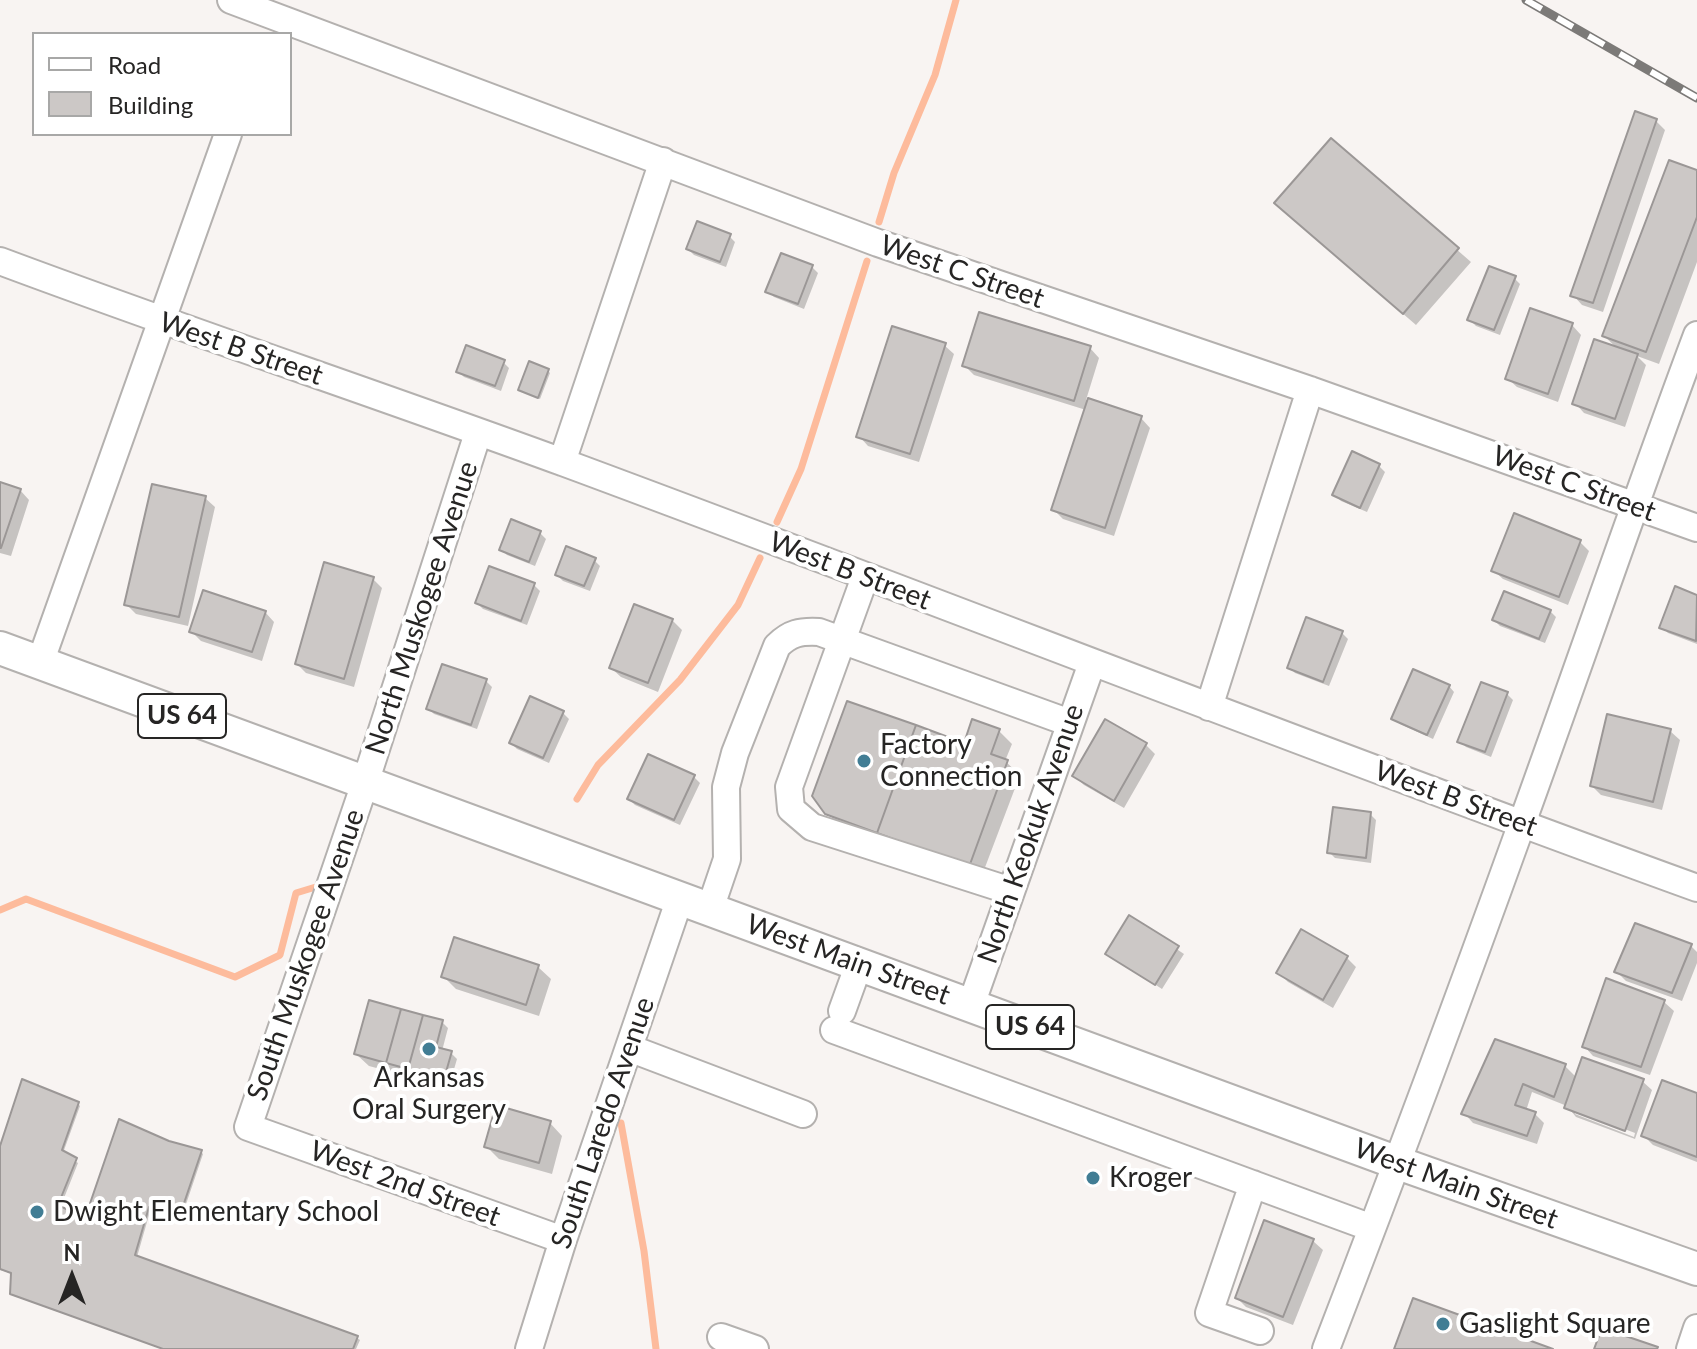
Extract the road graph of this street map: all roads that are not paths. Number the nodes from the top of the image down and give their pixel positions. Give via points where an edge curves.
1 (240, 1) edge
2 (268, 24) edge
3 (291, 32) edge
4 (292, 32) edge
5 (227, 136) edge
6 (663, 161) junction
7 (0, 261) edge
8 (160, 321) junction
9 (1697, 335) edge
10 (1310, 390) junction
11 (478, 433) junction
12 (562, 462) junction
13 (1633, 505) junction
14 (1697, 528) edge
15 (865, 577) junction
16 (843, 640) junction
17 (0, 648) edge
18 (40, 663) junction
19 (1092, 663) junction
20 (1209, 707) junction
21 (1070, 723) junction
22 (365, 783) junction
23 (1522, 824) junction
24 (1697, 888) edge
25 (1011, 891) junction
26 (680, 898) junction
27 (710, 909) junction
28 (859, 964) junction
29 (971, 1005) junction
30 (629, 1048) junction
31 (803, 1114) dead end
32 (248, 1127) joint
33 (1398, 1163) junction
34 (1253, 1184) junction
35 (1372, 1228) junction
36 (563, 1240) junction
37 (1697, 1269) edge
38 (1697, 1328) edge
39 (1260, 1331) dead end
40 (721, 1337) dead end
41 (529, 1349) edge
42 (755, 1349) edge
43 (1326, 1349) edge
44 (1690, 1349) edge

1 - 2 street, West C Street
2 - 3 street, West C Street
4 - 6 street, West C Street
5 - 8 street
6 - 10 street, West C Street via 878,243
6 - 12 street
7 - 8 street, West B Street
8 - 11 street, West B Street
8 - 18 street
9 - 13 street
10 - 13 street, West C Street
10 - 20 street
11 - 12 street, West B Street
11 - 22 street, North Muskogee Avenue
12 - 15 street, West B Street
13 - 14 street, West C Street
13 - 23 street
15 - 16 street
15 - 19 street, West B Street
16 - 21 street
16 - 25 street via 789,787 791,809 812,827
16 - 27 street via 802,631 787,635 777,646 726,787 727,859
17 - 18 main road, West Main Street / US 64
18 - 22 main road, West Main Street / US 64
19 - 20 street, West B Street
19 - 21 street, North Keokuk Avenue
20 - 23 street, West B Street
21 - 25 street, North Keokuk Avenue
22 - 26 main road, West Main Street / US 64
22 - 32 street, South Muskogee Avenue
23 - 24 street, West B Street
23 - 33 street
25 - 29 street, North Keokuk Avenue
26 - 27 main road, West Main Street / US 64
26 - 30 street, South Laredo Avenue
27 - 28 main road, West Main Street / US 64
28 - 29 main road, West Main Street / US 64
28 - 34 street via 838,1021
29 - 33 main road, West Main Street / US 64
30 - 31 street
30 - 36 street, South Laredo Avenue
32 - 36 street, West 2nd Street
33 - 35 street
33 - 37 main road, West Main Street / US 64
34 - 35 street
34 - 39 street via 1209,1313
35 - 43 street
36 - 41 street, South Laredo Avenue
38 - 44 street
40 - 42 street

